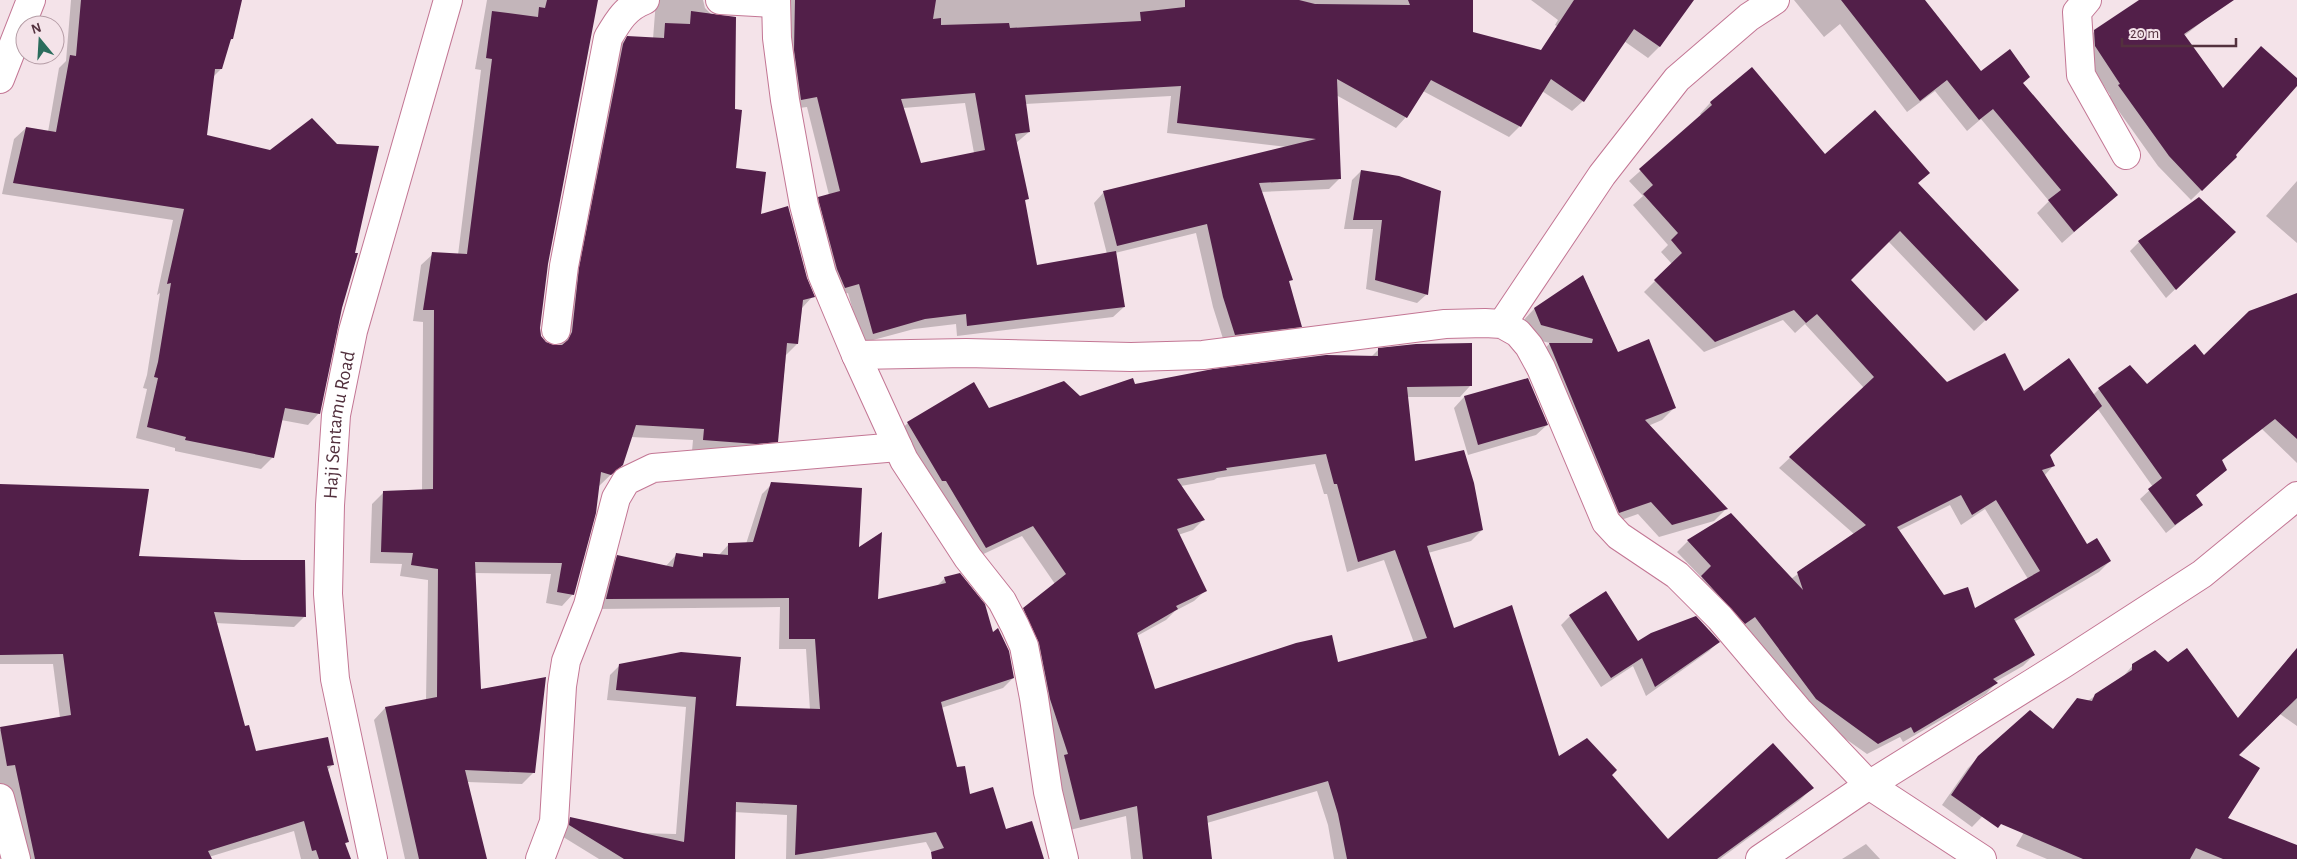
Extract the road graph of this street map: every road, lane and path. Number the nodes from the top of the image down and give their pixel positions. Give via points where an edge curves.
1 (31, 0) edge
2 (448, 0) edge
3 (645, 0) edge
4 (720, 0) edge
5 (1775, 0) edge
6 (776, 1) edge
7 (2077, 4) edge
8 (0, 79) edge
9 (2126, 155) dead end
10 (1502, 324) junction
11 (556, 330) dead end
12 (856, 355) junction
13 (898, 447) junction
14 (2297, 496) edge
15 (1869, 785) junction
16 (0, 798) edge
17 (16, 859) edge
18 (373, 859) edge
19 (540, 859) edge
20 (1064, 859) edge
21 (1760, 859) edge
22 (1982, 859) edge

1 - 8 street
2 - 18 street, Haji Sentamu Road via 353,331 336,415 328,594 335,679
3 - 11 street via 634,4 620,17 608,38 564,266
4 - 6 street
5 - 10 street via 1749,17 1677,79 1602,175
6 - 12 street via 785,100 804,205 822,274
7 - 9 street via 2081,75
10 - 12 street via 1446,324 1203,355
10 - 15 street via 1518,333 1537,361 1606,522 1619,536 1678,575
12 - 13 street
13 - 19 street via 653,468 626,481 616,498 588,605 566,661 554,822
13 - 20 street via 968,558 1002,601 1016,626 1024,646 1047,786
14 - 15 street via 2202,574
15 - 21 street
15 - 22 street
16 - 17 street

